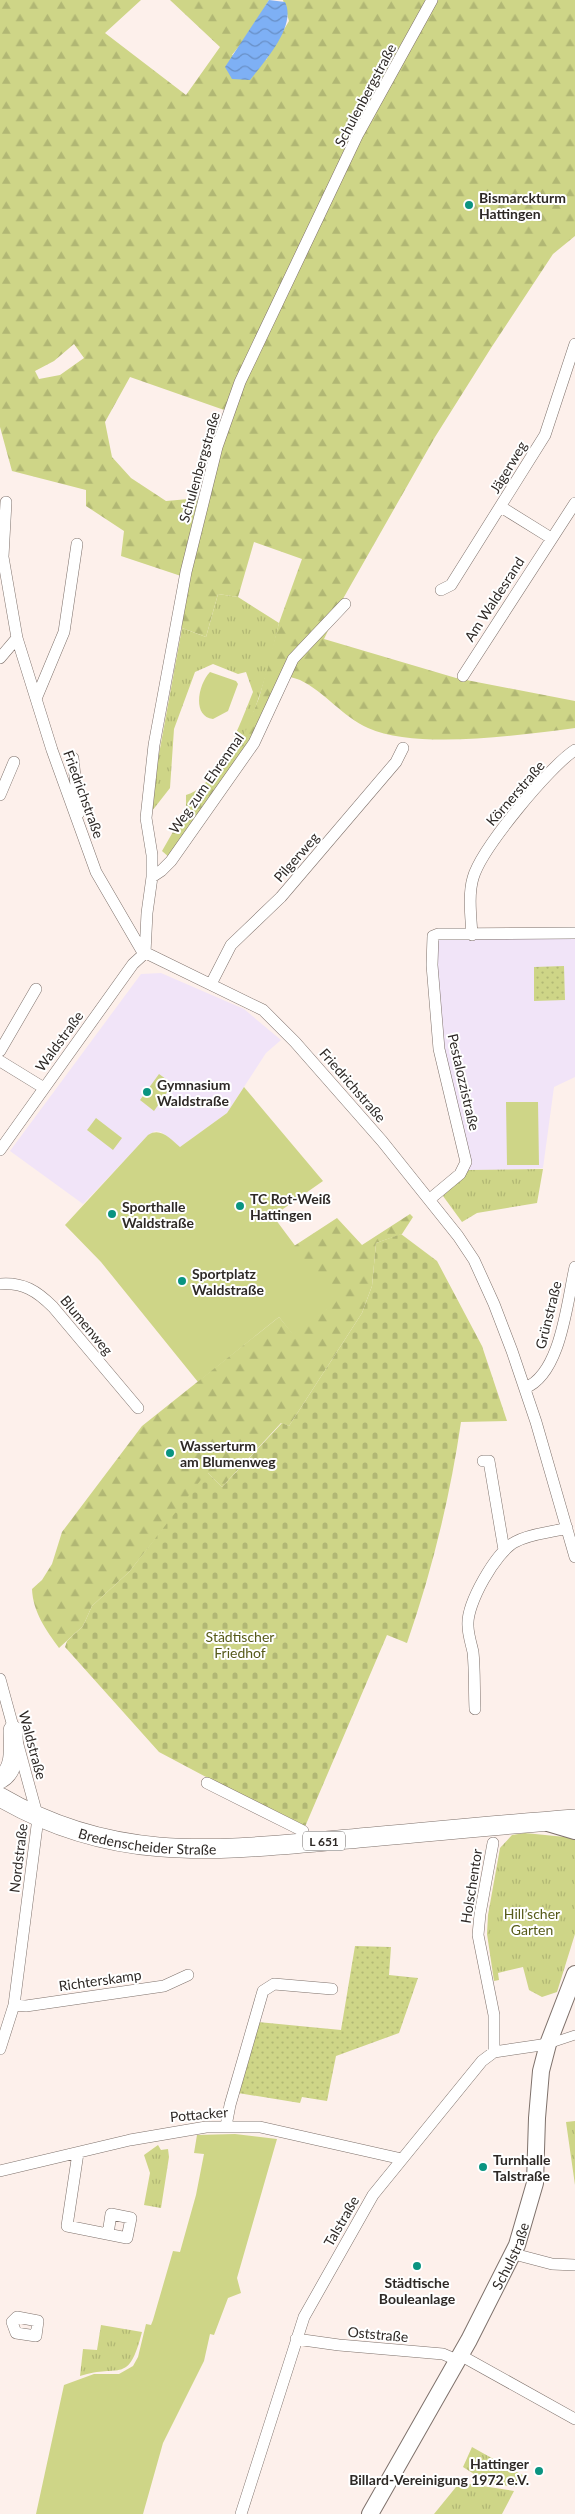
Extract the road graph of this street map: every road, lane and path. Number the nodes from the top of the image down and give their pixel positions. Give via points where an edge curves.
1 (432, 0) edge
2 (575, 344) edge
3 (6, 502) dead end
4 (575, 503) edge
5 (501, 507) junction
6 (551, 538) junction
7 (77, 544) dead end
8 (441, 590) dead end
9 (345, 604) dead end
10 (17, 638) junction
11 (0, 658) edge
12 (463, 676) dead end
13 (36, 699) junction
14 (403, 748) dead end
15 (575, 750) edge
16 (73, 758) dead end
17 (14, 762) dead end
18 (0, 795) edge
19 (80, 830) junction
20 (152, 877) junction
21 (575, 933) edge
22 (472, 935) junction
23 (145, 953) junction
24 (211, 984) junction
25 (36, 989) dead end
26 (0, 1050) edge
27 (0, 1061) edge
28 (44, 1088) junction
29 (0, 1150) edge
30 (430, 1199) junction
31 (575, 1267) edge
32 (0, 1284) edge
33 (525, 1388) junction
34 (138, 1408) dead end
35 (483, 1461) dead end
36 (575, 1512) edge
37 (563, 1515) junction
38 (567, 1528) junction
39 (504, 1550) junction
40 (575, 1557) edge
41 (0, 1679) edge
42 (475, 1709) dead end
43 (13, 1730) junction
44 (0, 1779) edge
45 (207, 1783) dead end
46 (0, 1797) edge
47 (38, 1818) junction
48 (575, 1819) edge
49 (544, 1821) junction
50 (575, 1831) edge
51 (304, 1843) junction
52 (493, 1843) dead end
53 (575, 1974) edge
54 (188, 1975) dead end
55 (332, 1989) dead end
56 (14, 2004) junction
57 (575, 2035) edge
58 (548, 2044) junction
59 (0, 2049) edge
60 (494, 2052) junction
61 (226, 2126) junction
62 (78, 2153) junction
63 (402, 2159) junction
64 (0, 2171) edge
65 (108, 2234) dead end
66 (514, 2254) junction
67 (575, 2264) edge
68 (0, 2319) edge
69 (12, 2322) dead end
70 (295, 2342) junction
71 (459, 2358) junction
72 (575, 2419) edge
73 (241, 2514) edge
74 (370, 2514) edge

1 - 20 street, Schulenbergstraße via 358,134 240,382 217,447 186,572 154,745 146,818
2 - 5 street, Jägerweg via 545,435
3 - 10 street, Friedrichstraße via 3,558
4 - 6 street, Am Waldesrand
5 - 6 street
5 - 8 street, Jägerweg via 451,585
6 - 12 street, Am Waldesrand
7 - 13 street via 64,632
9 - 20 street, Weg zum Ehrenmal via 293,658 254,743 170,861
10 - 11 street
10 - 13 street, Friedrichstraße
13 - 19 street, Friedrichstraße
14 - 24 street, Pilgerweg via 396,762 331,840 281,897 231,945
15 - 22 street, Körnerstraße via 515,812 474,873 471,885
16 - 19 street
17 - 18 street
19 - 23 street, Friedrichstraße via 96,872 139,948
20 - 23 street, Schulenbergstraße via 146,913
21 - 22 street
22 - 30 street, Pestalozzistraße via 438,934 432,938 439,1050 466,1162 460,1174
23 - 24 street, Friedrichstraße
23 - 28 street, Waldstraße via 133,964
24 - 30 street, Friedrichstraße via 263,1010 295,1042
25 - 26 street
27 - 28 street
28 - 29 street, Waldstraße
30 - 33 street, Friedrichstraße via 474,1260
31 - 33 street, Grünstraße via 554,1356 545,1373 535,1384
32 - 34 street, Blumenweg via 22,1285 38,1292
33 - 37 street, Friedrichstraße
35 - 39 street via 488,1461
36 - 37 street
37 - 38 street, Friedrichstraße
38 - 39 street via 524,1538
38 - 40 street, Friedrichstraße
39 - 42 street via 476,1595 467,1624 473,1654
41 - 43 street, Waldstraße
43 - 44 main road via 10,1771
43 - 47 street, Waldstraße
45 - 51 street via 303,1831
46 - 47 main road, Bredenscheider Straße / L 651
47 - 51 main road, Bredenscheider Straße / L 651 via 96,1837 159,1848
47 - 56 street, Nordstraße
48 - 49 main road, Bredenscheider Straße / L 651
49 - 50 main road
49 - 51 main road, Bredenscheider Straße / L 651
52 - 60 street, Holschentor via 478,1935 494,2015
53 - 58 main road, Schulstraße
54 - 56 street, Richterskamp via 164,1986 26,2006
55 - 61 street via 274,1984 263,1991
56 - 59 street, Nordstraße
57 - 58 street
58 - 60 street
58 - 66 main road, Schulstraße via 538,2092 534,2183
60 - 63 street, Talstraße via 472,2072
61 - 62 street, Pottacker via 179,2130
61 - 63 street, Pottacker via 284,2131
62 - 64 street, Pottacker
62 - 65 street via 67,2226
63 - 70 street, Talstraße via 368,2204 304,2317
66 - 67 street via 552,2264
66 - 71 main road, Schulstraße
68 - 69 street
70 - 71 street, Oststraße
70 - 73 street, Talstraße
71 - 72 street, Oststraße
71 - 74 main road, Schulstraße

